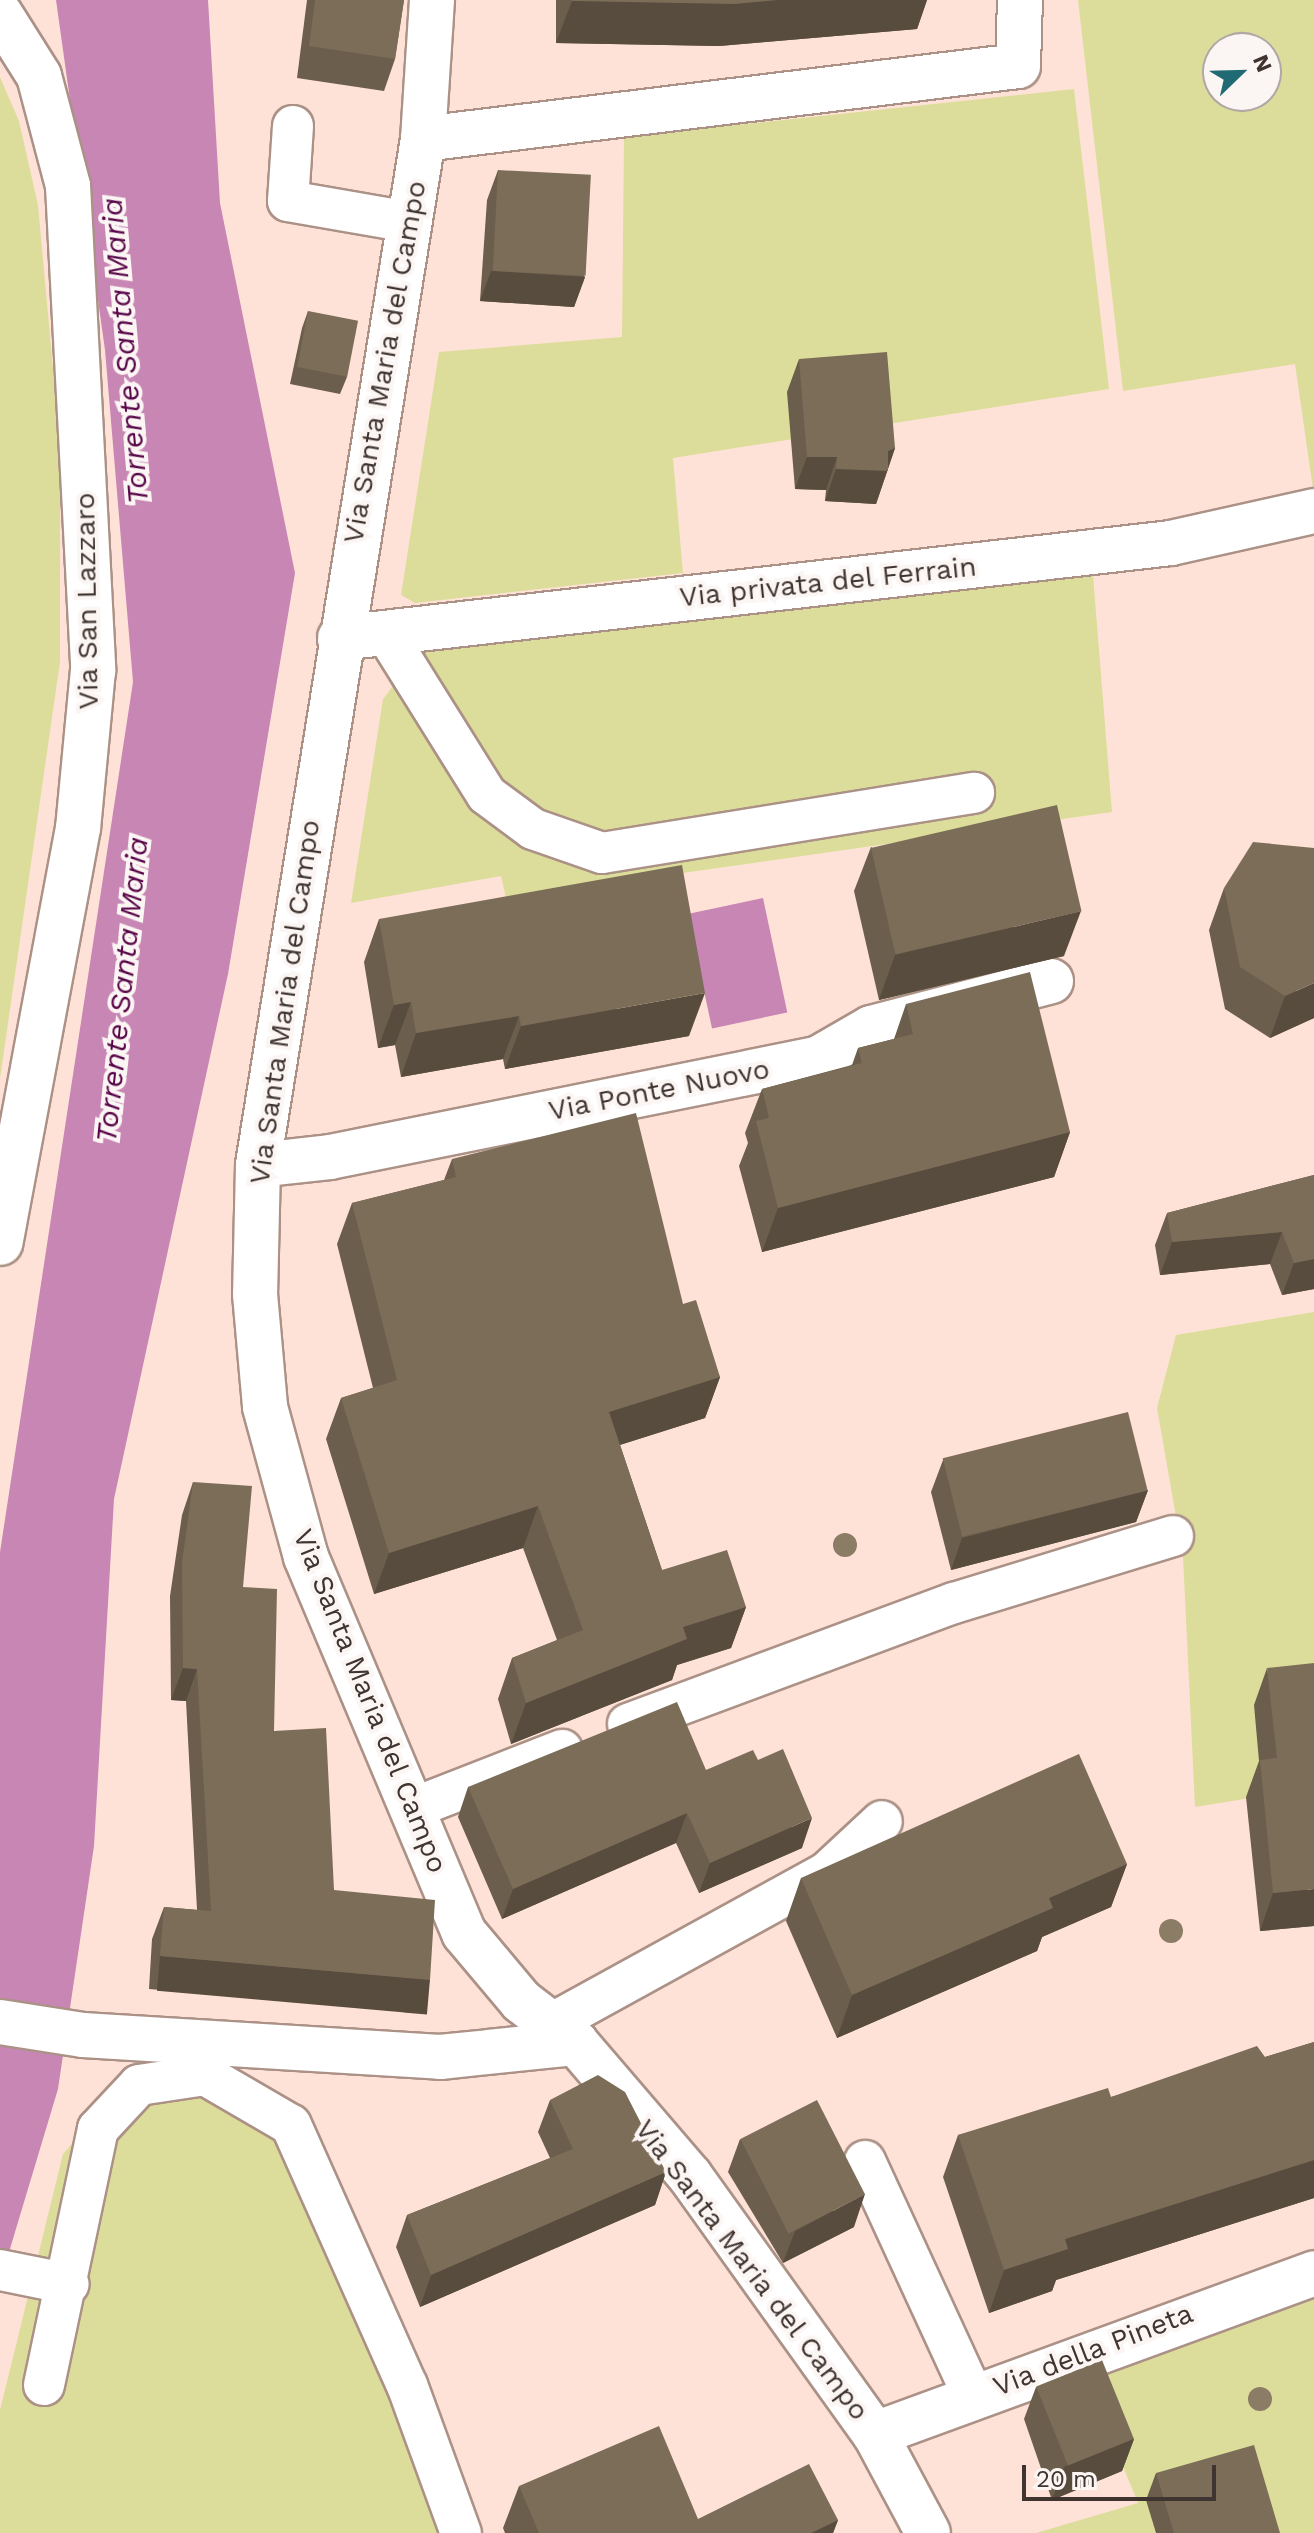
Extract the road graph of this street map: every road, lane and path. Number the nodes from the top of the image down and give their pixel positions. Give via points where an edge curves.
1 (432, 0) edge
2 (1020, 0) edge
3 (0, 14) edge
4 (293, 126) dead end
5 (423, 139) junction
6 (409, 222) junction
7 (1314, 511) edge
8 (385, 632) junction
9 (340, 638) junction
10 (974, 793) dead end
11 (1051, 981) dead end
12 (258, 1165) junction
13 (0, 1243) edge
14 (1173, 1536) dead end
15 (413, 1808) junction
16 (882, 1821) dead end
17 (0, 2022) edge
18 (564, 2034) junction
19 (865, 2161) dead end
20 (1314, 2273) edge
21 (36, 2277) edge
22 (44, 2385) dead end
23 (973, 2396) junction
24 (875, 2434) junction
25 (461, 2533) edge
26 (928, 2533) edge

1 - 5 street, Via Santa Maria del Campo
2 - 5 street via 1018,66
3 - 13 street, Via San Lazzaro via 39,76 68,186 93,670 78,828
4 - 6 lane via 288,201
5 - 6 street, Via Santa Maria del Campo
6 - 9 street, Via Santa Maria del Campo
7 - 8 street, Via privata del Ferrain via 1171,543
8 - 9 street, Via privata del Ferrain
8 - 10 lane via 487,795 533,829 602,853
9 - 12 street, Via Santa Maria del Campo
11 - 12 street, Via Ponte Nuovo via 871,1028 819,1058
12 - 15 street, Via Santa Maria del Campo via 255,1294 265,1407 306,1557
14 - 15 lane via 755,1672
15 - 18 street, Via Santa Maria del Campo via 464,1933
16 - 18 lane via 826,1873
17 - 18 street via 83,2035 440,2057
18 - 24 street, Via Santa Maria del Campo via 690,2176
19 - 23 lane
20 - 23 street, Via della Pineta
21 - 22 lane
21 - 25 lane via 90,2146 139,2085 205,2075 291,2125 401,2371
23 - 24 street, Via della Pineta
24 - 26 street, Via Santa Maria del Campo

